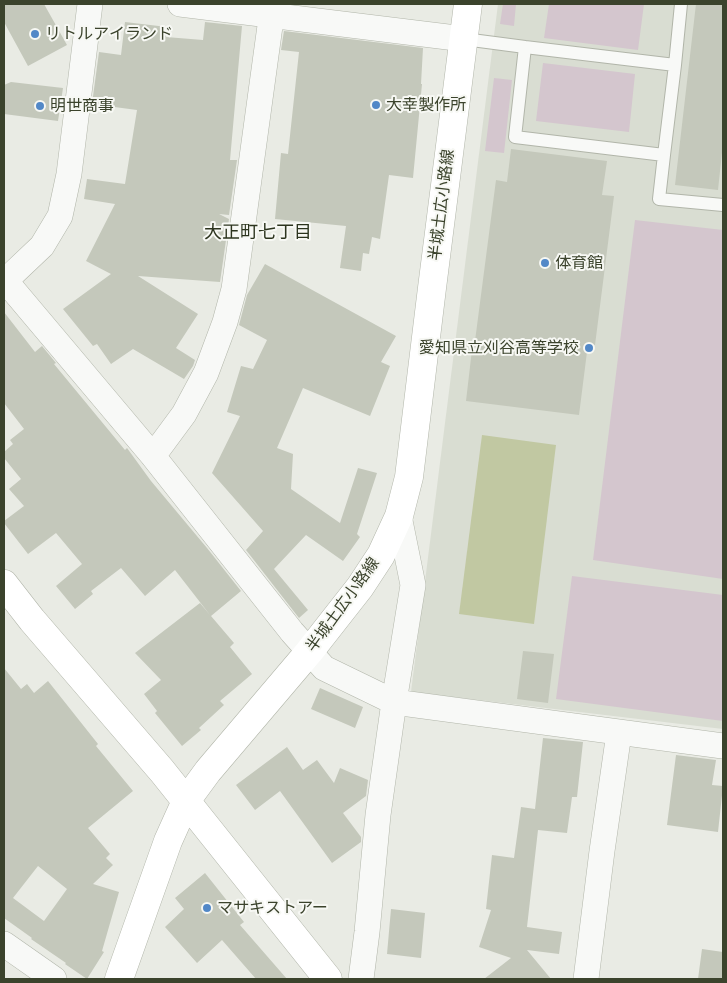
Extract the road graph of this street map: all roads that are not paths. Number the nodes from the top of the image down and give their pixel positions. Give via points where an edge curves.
1 (90, 4) edge
2 (180, 4) edge
3 (468, 4) edge
4 (681, 4) edge
5 (272, 10) edge
6 (464, 39) junction
7 (525, 47) junction
8 (675, 65) junction
9 (664, 155) junction
10 (723, 205) edge
11 (4, 281) edge
12 (153, 456) junction
13 (399, 516) junction
14 (4, 584) edge
15 (309, 652) junction
16 (394, 702) junction
17 (619, 733) junction
18 (723, 746) edge
19 (186, 801) junction
20 (4, 944) edge
21 (54, 979) edge
22 (119, 979) edge
23 (328, 979) edge
24 (361, 979) edge
25 (586, 979) edge

1 - 11 street via 69,174 60,216 42,246
2 - 5 street
3 - 6 main road, 半城土広小路線
4 - 8 lane
5 - 6 street
5 - 12 street via 234,288 206,373 184,414
6 - 7 lane
6 - 13 main road, 半城土広小路線 via 409,477
7 - 8 lane
7 - 9 lane via 515,137
8 - 9 lane
9 - 10 lane via 658,199
11 - 12 street
12 - 15 street
13 - 15 main road, 半城土広小路線 via 381,555 360,587
13 - 16 street via 413,585
14 - 19 main road
15 - 16 street via 324,668
15 - 19 main road, 半城土広小路線
16 - 17 street
16 - 24 street via 378,815
17 - 18 street
17 - 25 street
19 - 22 main road, 半城土広小路線 via 168,841
19 - 23 main road
20 - 21 street

